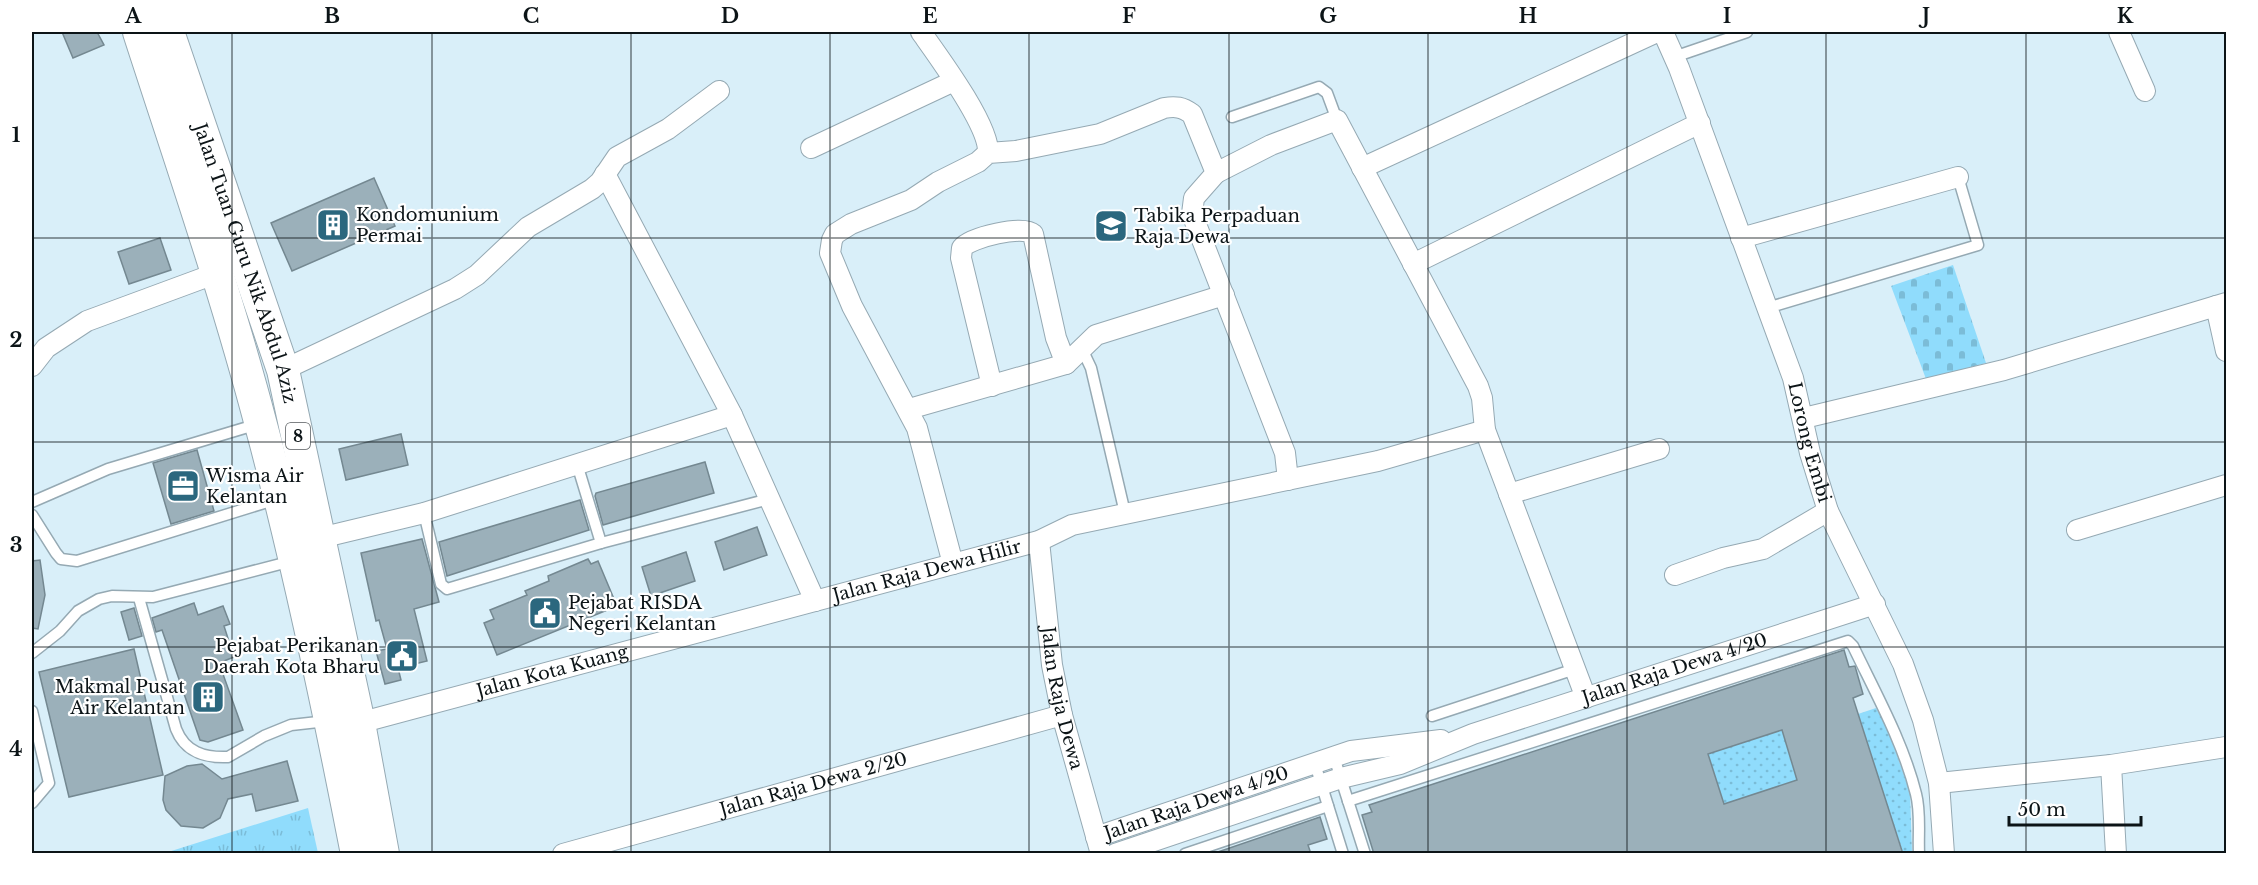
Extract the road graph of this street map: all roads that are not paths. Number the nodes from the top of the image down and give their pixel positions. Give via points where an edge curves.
1 (139, 32) edge
2 (168, 32) edge
3 (921, 32) edge
4 (1657, 32) edge
5 (1663, 32) edge
6 (1747, 32) edge
7 (2119, 32) edge
8 (1674, 57) junction
9 (954, 81) junction
10 (718, 91) dead end
11 (2145, 91) dead end
12 (1232, 117) dead end
13 (1337, 120) junction
14 (1700, 123) junction
15 (811, 148) dead end
16 (988, 153) junction
17 (1362, 168) junction
18 (605, 174) junction
19 (1216, 174) junction
20 (1958, 177) joint
21 (1741, 238) junction
22 (1413, 264) junction
23 (216, 273) junction
24 (1224, 294) junction
25 (2221, 304) edge
26 (1767, 308) junction
27 (1082, 349) junction
28 (2226, 351) edge
29 (1066, 364) junction
30 (32, 366) edge
31 (283, 370) junction
32 (992, 386) junction
33 (909, 409) junction
34 (732, 415) junction
35 (1804, 418) junction
36 (261, 423) junction
37 (1485, 430) junction
38 (1659, 449) dead end
39 (577, 464) junction
40 (1288, 480) junction
41 (2226, 485) edge
42 (1509, 494) junction
43 (281, 498) junction
44 (769, 499) junction
45 (32, 501) edge
46 (1828, 511) junction
47 (424, 513) junction
48 (1125, 513) junction
49 (32, 515) edge
50 (2076, 530) dead end
51 (320, 538) junction
52 (1040, 541) junction
53 (601, 543) junction
54 (296, 560) junction
55 (953, 564) junction
56 (1675, 575) dead end
57 (139, 598) junction
58 (815, 601) junction
59 (1875, 604) junction
60 (32, 653) edge
61 (1575, 669) junction
62 (1586, 698) junction
63 (32, 711) edge
64 (1062, 715) junction
65 (1432, 716) dead end
66 (345, 722) junction
67 (1473, 734) junction
68 (2226, 747) edge
69 (1334, 757) junction
70 (1315, 764) junction
71 (2110, 765) junction
72 (1341, 778) junction
73 (1939, 783) junction
74 (1322, 784) junction
75 (1348, 801) junction
76 (32, 803) edge
77 (1328, 806) junction
78 (1098, 845) edge
79 (357, 854) edge
80 (383, 854) edge
81 (563, 854) edge
82 (1115, 854) edge
83 (1185, 854) edge
84 (1343, 854) edge
85 (1365, 854) edge
86 (1919, 854) edge
87 (1944, 854) edge
88 (2116, 854) edge

1 - 23 main road, Jalan Tuan Guru Nik Abdul Aziz / 8
2 - 31 main road, Jalan Tuan Guru Nik Abdul Aziz / 8
3 - 9 street
4 - 17 street
5 - 8 street, Lorong Embi
6 - 8 lane
7 - 11 street
8 - 14 street, Lorong Embi
9 - 15 street
9 - 16 street via 987,139
10 - 18 street via 668,129 617,157
12 - 13 lane via 1319,87 1327,93
13 - 17 street
13 - 19 street via 1271,145
14 - 21 street, Lorong Embi
14 - 22 street
16 - 19 street via 1016,152 1100,134 1174,106 1192,114
16 - 33 street via 911,200 851,224 832,240 830,253 852,306
17 - 22 street
18 - 31 street via 592,189 528,227 477,275
18 - 34 street
19 - 24 street via 1191,205
20 - 21 street
20 - 26 lane via 1978,245
21 - 26 street, Lorong Embi
22 - 37 street via 1478,386
23 - 30 street via 87,321 46,348
23 - 36 main road, Jalan Tuan Guru Nik Abdul Aziz / 8
24 - 27 street via 1105,332 1088,340
24 - 40 street via 1286,453
25 - 28 street
25 - 35 street via 2004,370
26 - 35 street, Lorong Embi
27 - 29 street
27 - 48 lane via 1091,368
29 - 32 street
29 - 32 street via 1056,338 1033,234 1019,229 970,241 962,248 961,258
31 - 36 main road via 270,375 264,383
31 - 51 main road, Jalan Tuan Guru Nik Abdul Aziz / 8
32 - 33 street
33 - 55 street
34 - 39 street
34 - 44 street
35 - 46 street, Lorong Embi
36 - 43 main road, Jalan Tuan Guru Nik Abdul Aziz / 8
36 - 45 lane via 108,470
37 - 40 street, Jalan Raja Dewa Hilir via 1378,461
37 - 42 street
38 - 42 street
39 - 47 street
39 - 53 lane
40 - 48 street, Jalan Raja Dewa Hilir
41 - 50 street
42 - 61 street
43 - 49 lane via 77,561 61,559 56,554
43 - 54 main road, Jalan Tuan Guru Nik Abdul Aziz / 8
44 - 53 lane
44 - 58 street
46 - 56 street via 1763,549
46 - 59 street, Lorong Embi
47 - 51 street
47 - 53 lane via 441,584 447,590
48 - 52 street, Jalan Raja Dewa Hilir via 1072,525
51 - 66 main road, Jalan Tuan Guru Nik Abdul Aziz / 8
52 - 55 street, Jalan Raja Dewa Hilir
52 - 64 street, Jalan Raja Dewa via 1052,665
54 - 57 lane
54 - 66 main road, Jalan Tuan Guru Nik Abdul Aziz / 8
55 - 58 street, Jalan Raja Dewa Hilir
57 - 60 lane via 112,596 87,605
57 - 66 lane via 184,746 228,757 291,725
58 - 66 street, Jalan Kota Kuang
59 - 62 street, Jalan Raja Dewa 4/20
59 - 73 street, Lorong Embi via 1907,675
61 - 62 street
61 - 65 lane
62 - 67 street, Jalan Raja Dewa 4/20
63 - 76 lane via 49,783
64 - 78 street, Jalan Raja Dewa
64 - 81 street, Jalan Raja Dewa 2/20
66 - 79 main road, Jalan Tuan Guru Nik Abdul Aziz / 8
66 - 80 main road, Jalan Tuan Guru Nik Abdul Aziz / 8
67 - 69 street, Jalan Raja Dewa 4/20
67 - 72 street, Jalan Raja Dewa 4/20 via 1400,764
68 - 71 street
69 - 70 street, Jalan Raja Dewa 4/20
69 - 72 lane
70 - 74 lane
70 - 78 street, Jalan Raja Dewa 4/20
71 - 73 street
71 - 88 street
72 - 74 street, Jalan Raja Dewa 4/20
72 - 75 lane
73 - 87 street, Lorong Embi
74 - 77 lane
74 - 82 street, Jalan Raja Dewa 4/20
75 - 85 lane
75 - 86 lane via 1848,641 1892,727 1913,786 1918,804
77 - 83 lane
77 - 84 lane

